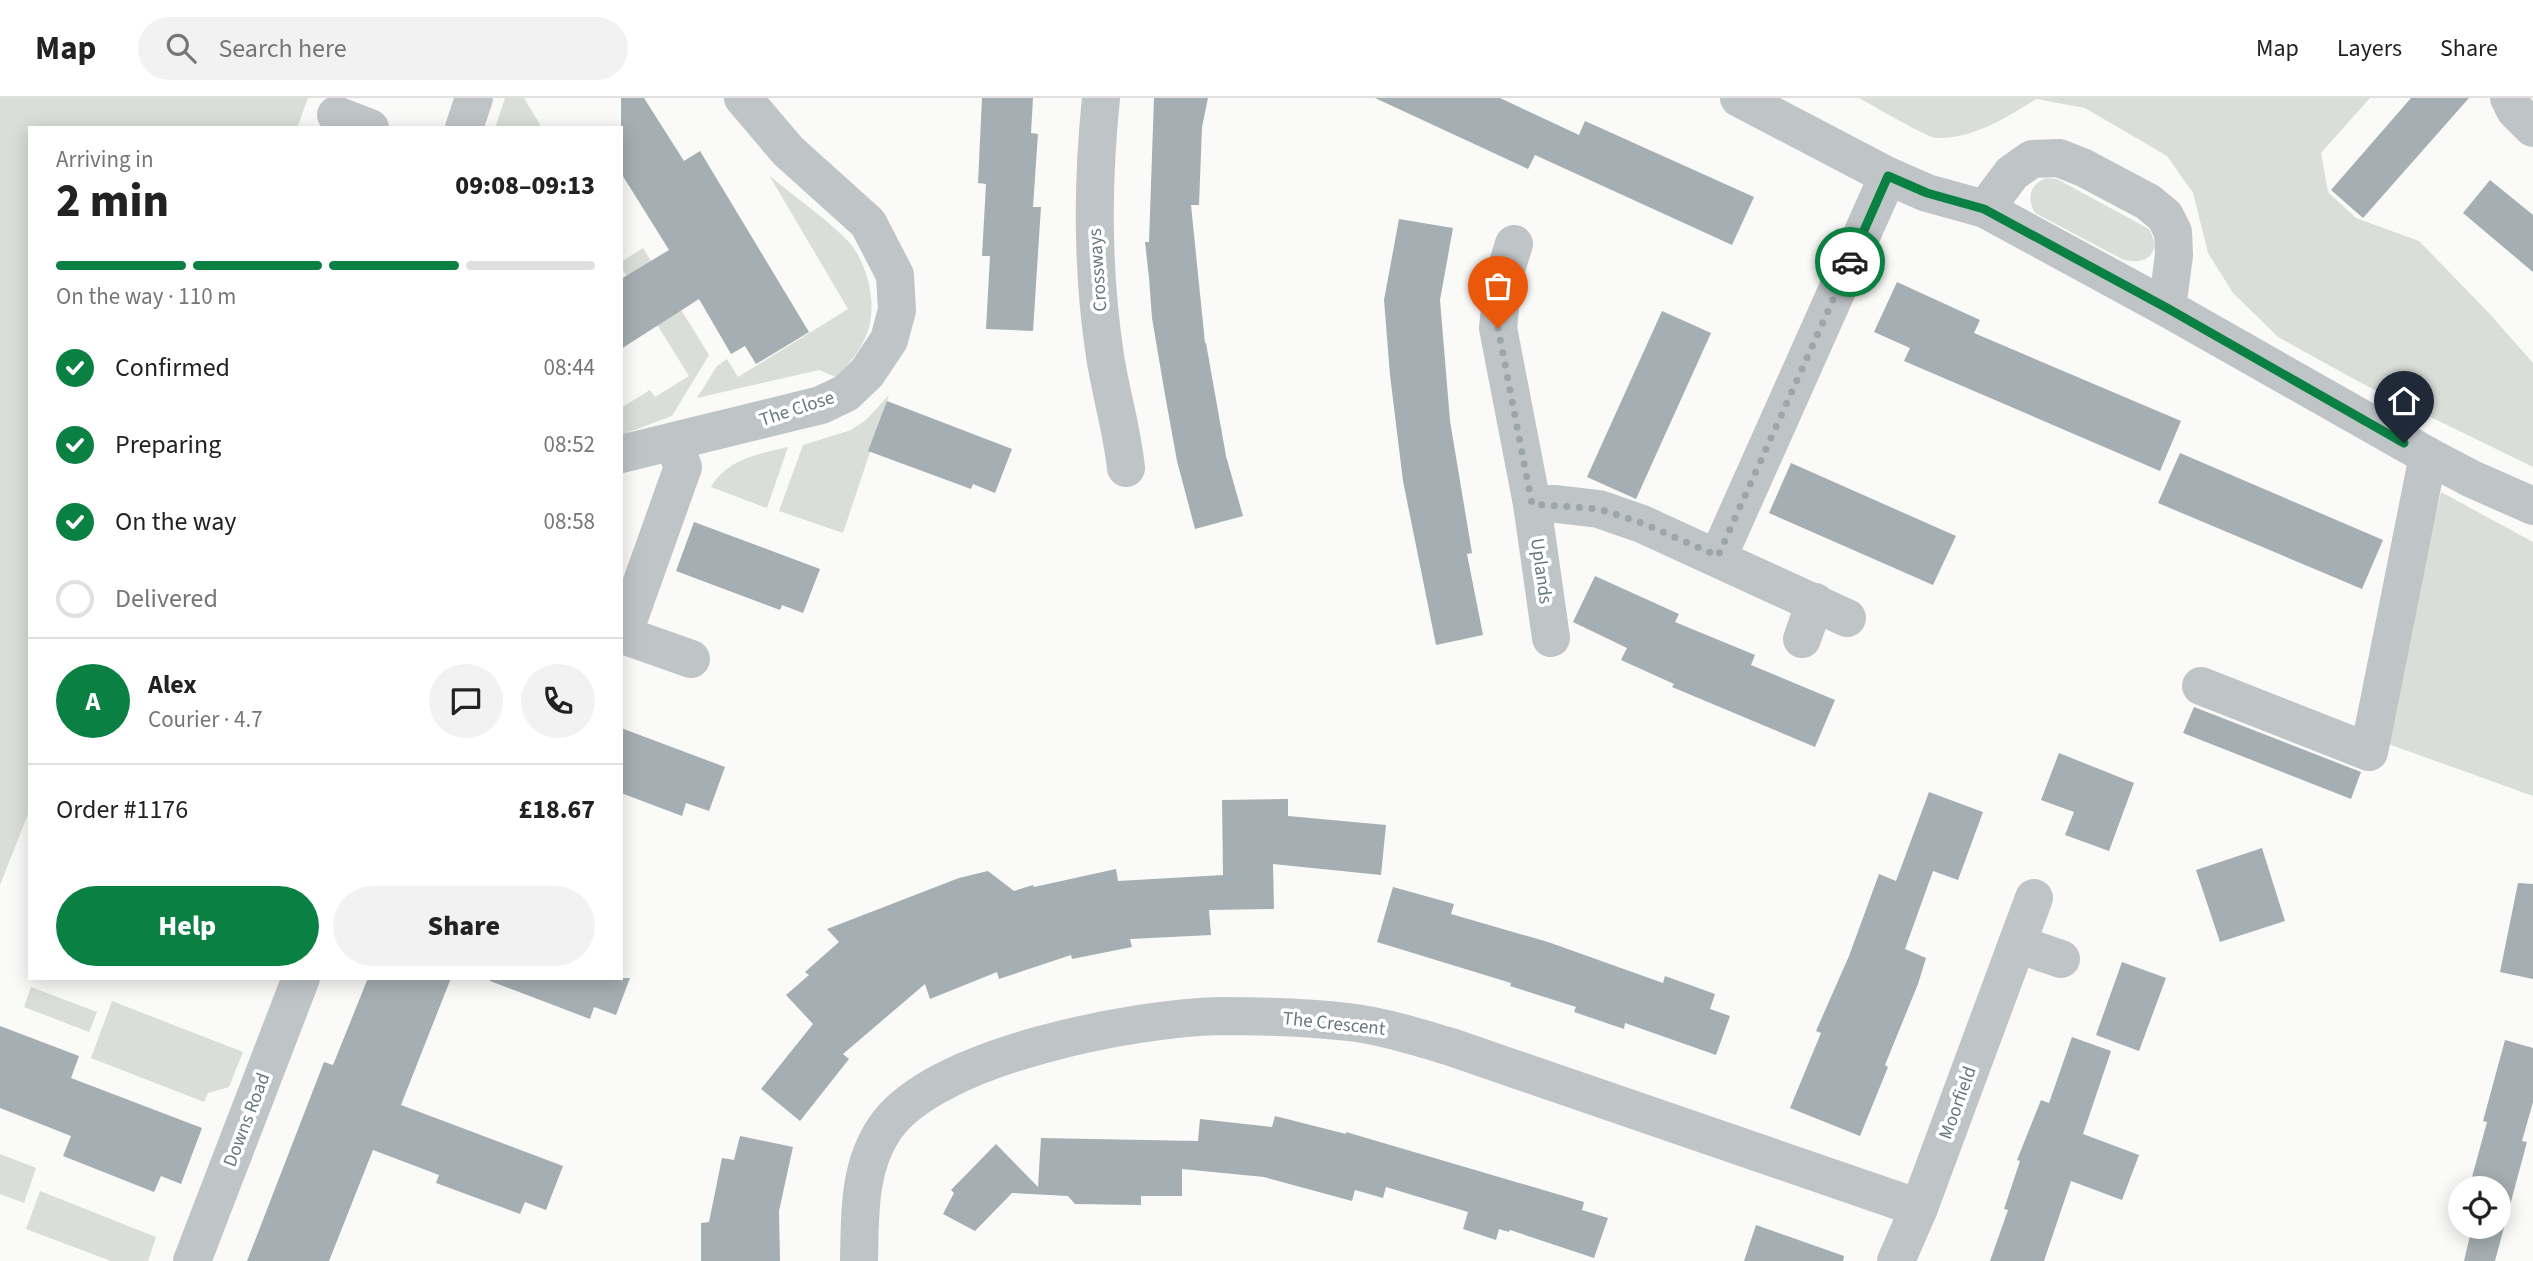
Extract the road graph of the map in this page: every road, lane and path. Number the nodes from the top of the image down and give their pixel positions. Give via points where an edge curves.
1 (474, 98) edge
2 (743, 98) edge
3 (1101, 98) edge
4 (1739, 98) edge
5 (2510, 98) edge
6 (465, 126) edge
7 (2533, 128) edge
8 (1888, 176) junction
9 (1984, 209) junction
10 (1514, 269) dead end
11 (2167, 308) junction
12 (673, 442) junction
13 (1116, 450) dead end
14 (623, 454) edge
15 (2428, 456) junction
16 (1532, 504) junction
17 (2533, 506) edge
18 (1718, 556) junction
19 (1551, 638) dead end
20 (1802, 639) dead end
21 (691, 659) dead end
22 (2201, 686) dead end
23 (2034, 898) dead end
24 (2017, 944) junction
25 (2061, 959) dead end
26 (300, 980) edge
27 (1919, 1208) junction
28 (192, 1261) edge
29 (859, 1261) edge
30 (1896, 1261) edge

1 - 6 street
2 - 12 street, The Close via 788,151 867,223 895,275 897,310 889,340 867,373 846,393 807,410
3 - 13 street, Crossways via 1094,158 1093,241
4 - 8 street
5 - 7 street
8 - 9 street
8 - 18 street
9 - 11 street
9 - 11 street via 2012,173 2032,159 2059,158 2148,202 2165,216 2173,232
10 - 16 street, Uplands via 1498,328
11 - 15 street
12 - 14 street, The Close
12 - 21 street via 683,467 623,635
15 - 17 street
15 - 22 street via 2370,752
16 - 18 street via 1599,509
16 - 19 street, Uplands
18 - 20 street via 1831,610
23 - 24 street, Moorfield
24 - 25 street
24 - 27 street, Moorfield
26 - 28 street, Downs Road
27 - 29 street, The Crescent via 1395,1030 1350,1022 1218,1016 1068,1038 1002,1056 916,1097 886,1126 871,1152 862,1187
27 - 30 street, Moorfield

